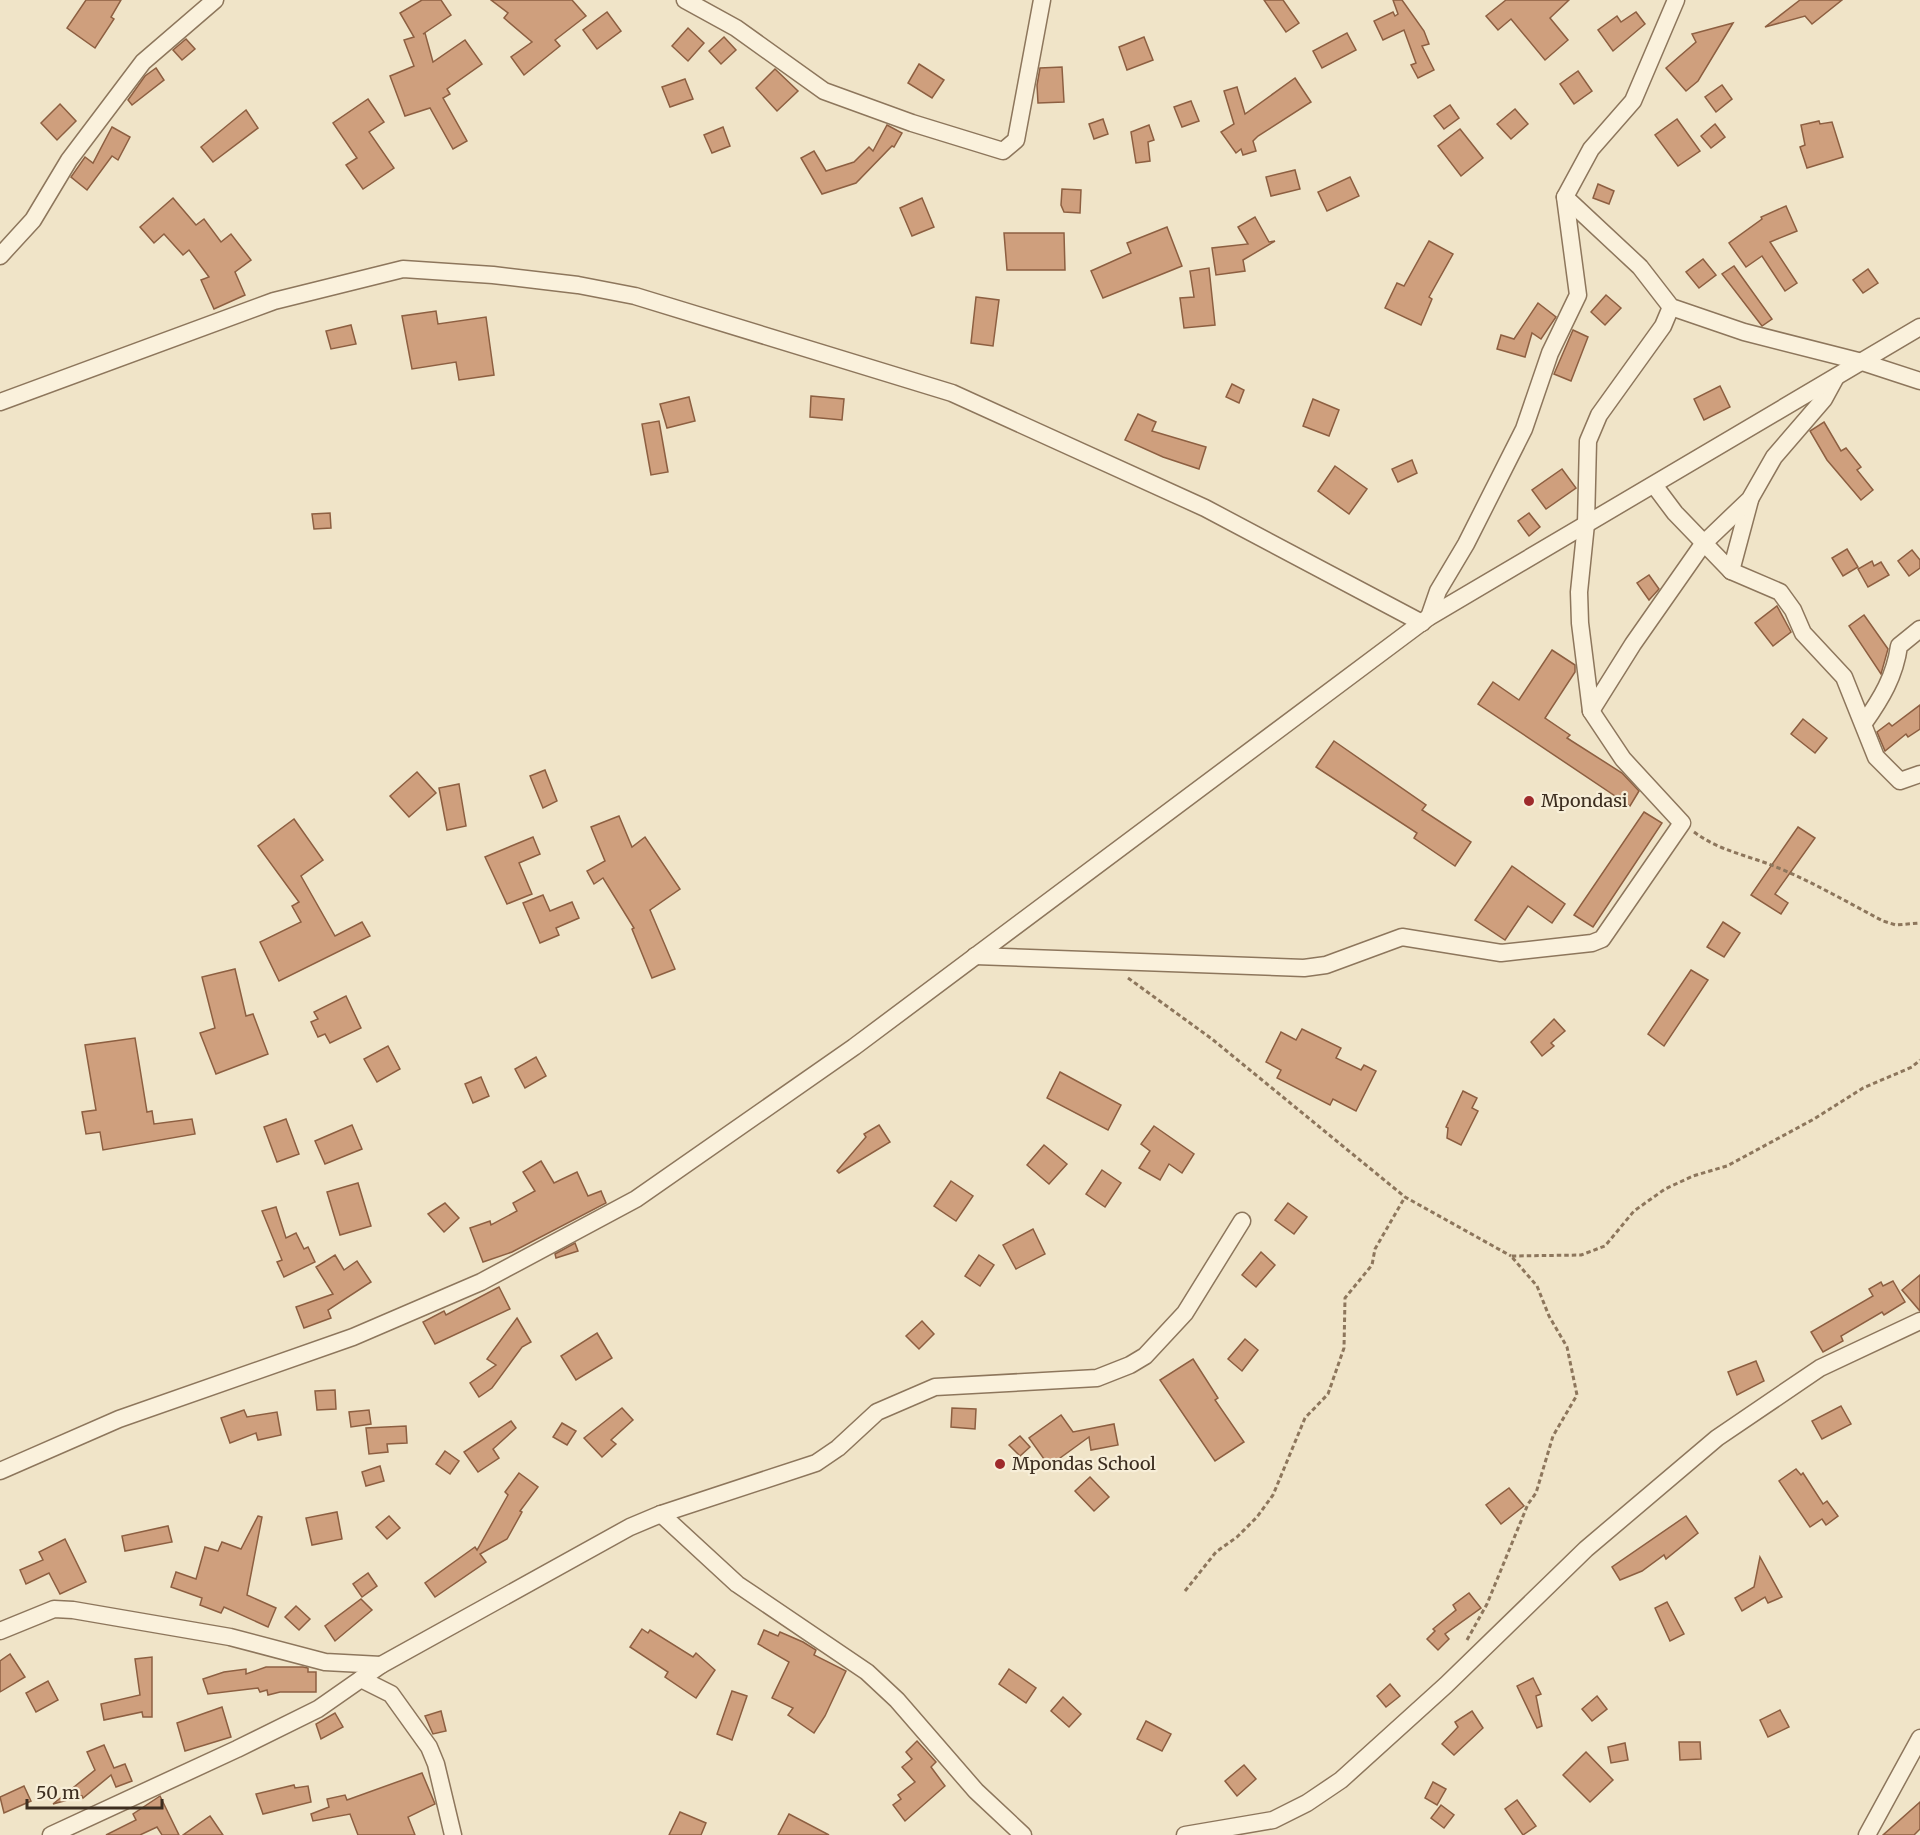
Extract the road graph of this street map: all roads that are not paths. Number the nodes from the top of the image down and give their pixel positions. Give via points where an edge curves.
1 (215, 0) edge
2 (686, 0) edge
3 (1042, 0) edge
4 (1676, 0) edge
5 (1565, 197) junction
6 (0, 256) edge
7 (1671, 307) junction
8 (1920, 327) edge
9 (1862, 362) junction
10 (1836, 377) junction
11 (1920, 381) edge
12 (0, 402) edge
13 (1654, 485) junction
14 (1750, 499) junction
15 (1586, 525) junction
16 (1703, 544) junction
17 (1731, 571) junction
18 (1425, 620) junction
19 (1920, 629) edge
20 (1591, 711) junction
21 (1864, 723) junction
22 (1920, 774) edge
23 (975, 956) junction
24 (1242, 1221) dead end
25 (1920, 1321) edge
26 (0, 1471) edge
27 (660, 1514) junction
28 (0, 1631) edge
29 (381, 1665) junction
30 (361, 1679) junction
31 (1920, 1738) edge
32 (51, 1835) edge
33 (453, 1835) edge
34 (1023, 1835) edge
35 (1185, 1835) edge
36 (1867, 1835) edge

1 - 6 street via 143,62 69,160 33,220
2 - 3 street via 736,28 824,91 1003,151 1016,140
4 - 5 street via 1633,101 1591,149
5 - 7 street via 1640,267
5 - 18 street via 1578,295 1550,353 1524,429
7 - 9 street via 1744,332
7 - 15 street via 1663,326 1599,415 1588,441
8 - 9 street
9 - 10 street
9 - 11 street
10 - 13 street
10 - 14 street via 1824,399 1774,457
12 - 18 street via 274,301 403,269 493,274 578,285 635,296 952,393 1205,508
13 - 15 street
13 - 16 street
14 - 16 street
14 - 17 street
15 - 18 street
15 - 20 street via 1579,592
16 - 17 street
16 - 20 street
17 - 21 street via 1780,592 1794,609 1803,633 1844,677
18 - 23 street
19 - 21 street via 1899,646 1885,693
20 - 23 street via 1623,759 1682,823 1610,931 1592,943 1501,952 1402,937 1326,966 1304,968
21 - 22 street via 1876,757 1890,772 1900,781
23 - 26 street via 854,1047 636,1199 481,1282 353,1337 119,1419
24 - 27 street via 1185,1313 1145,1356 1130,1365 1097,1378 935,1387 877,1412 816,1463
25 - 35 street via 1820,1368 1717,1438 1586,1549 1341,1780 1273,1820
27 - 29 street
27 - 34 street via 737,1584 867,1672 897,1700 976,1791
28 - 29 street via 54,1609 73,1610 230,1637 325,1662
29 - 30 street
30 - 32 street via 318,1709
30 - 33 street via 391,1694 429,1747
31 - 36 street

